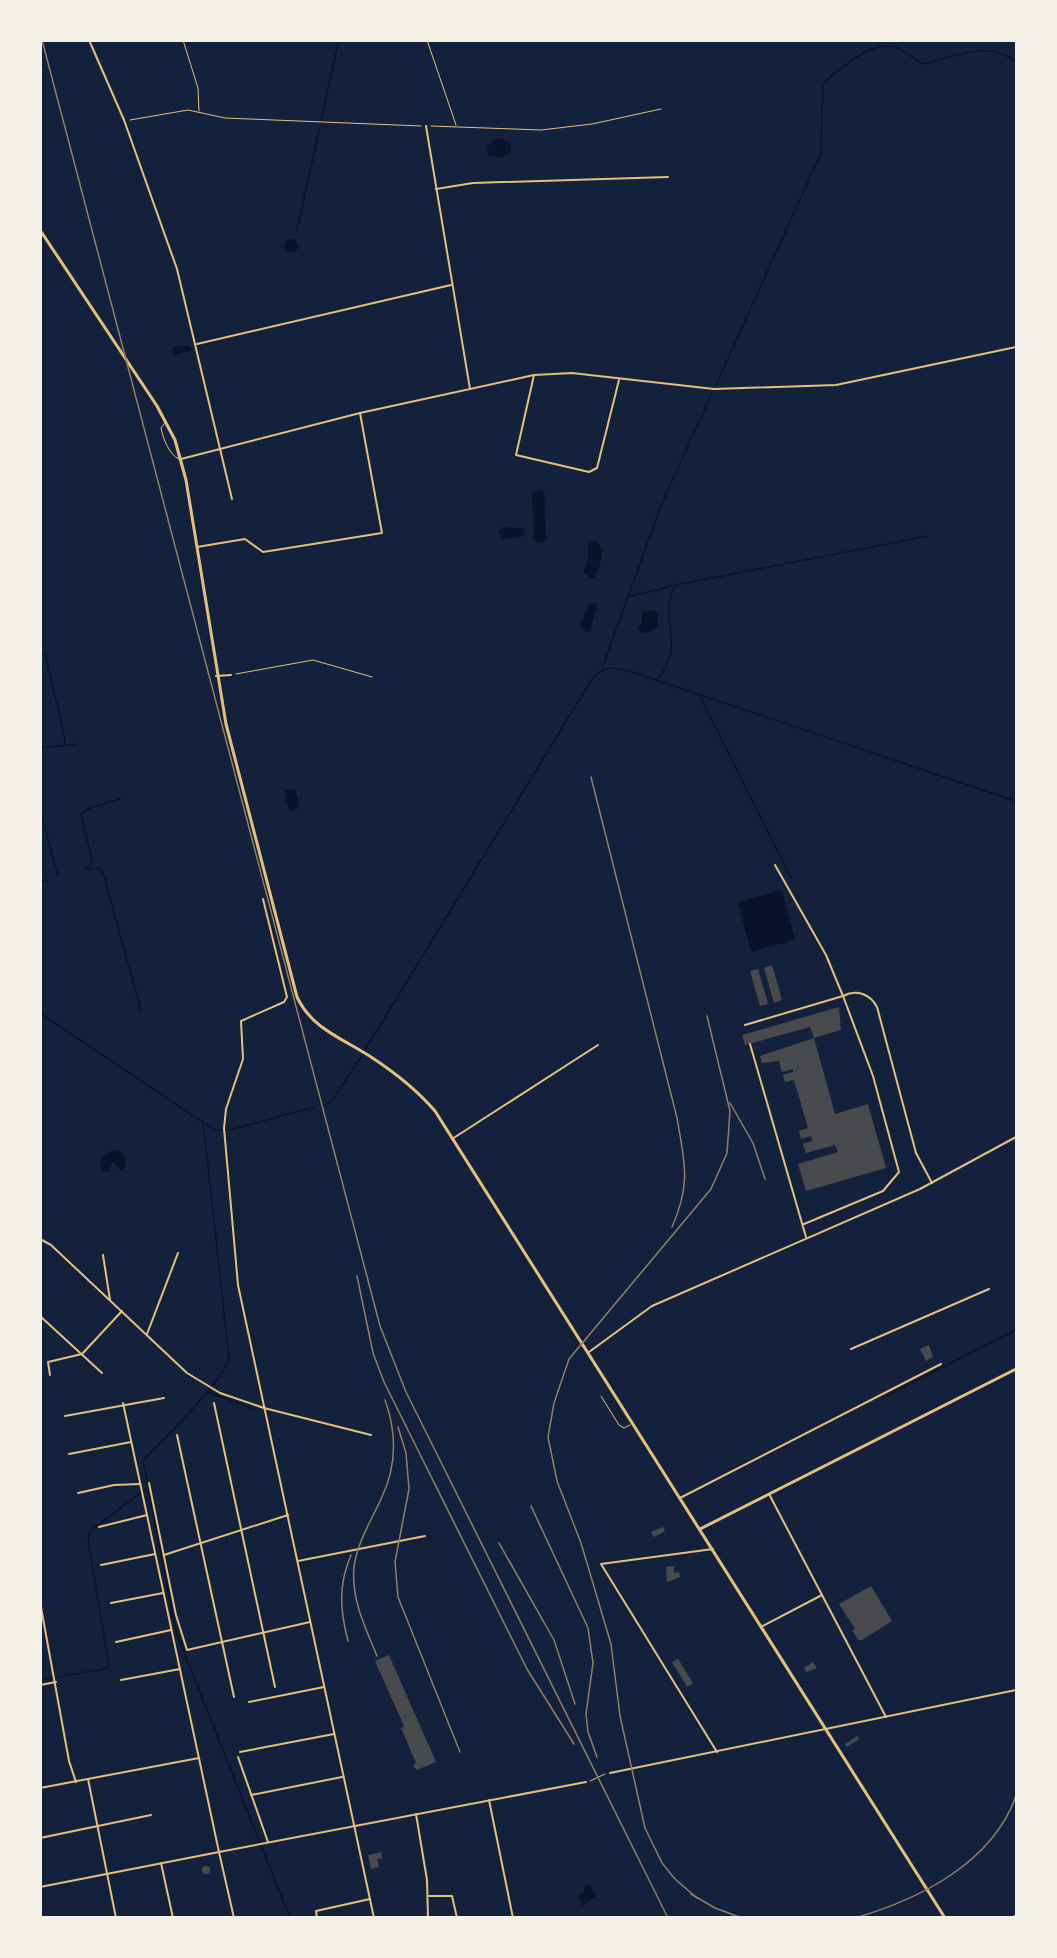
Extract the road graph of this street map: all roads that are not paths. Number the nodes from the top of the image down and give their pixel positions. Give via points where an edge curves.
1 (89, 40) edge
2 (426, 126) road end
3 (668, 177) dead end
4 (436, 189) junction
5 (40, 230) edge
6 (452, 284) junction
7 (197, 344) junction
8 (1017, 347) edge
9 (534, 375) junction
10 (619, 379) junction
11 (470, 389) junction
12 (360, 413) junction
13 (167, 421) junction
14 (221, 451) junction
15 (181, 459) junction
16 (232, 499) dead end
17 (197, 547) junction
18 (231, 675) road end
19 (216, 676) junction
20 (775, 865) dead end
21 (263, 899) dead end
22 (843, 996) junction
23 (745, 1025) dead end
24 (750, 1044) dead end
25 (598, 1045) dead end
26 (1017, 1137) edge
27 (453, 1139) junction
28 (932, 1183) junction
29 (804, 1224) junction
30 (806, 1237) junction
31 (40, 1239) edge
32 (178, 1253) dead end
33 (103, 1255) dead end
34 (989, 1289) dead end
35 (110, 1300) junction
36 (122, 1311) junction
37 (40, 1316) edge
38 (147, 1334) junction
39 (851, 1349) dead end
40 (589, 1352) junction
41 (82, 1354) junction
42 (941, 1364) dead end
43 (1017, 1369) edge
44 (102, 1373) dead end
45 (50, 1375) dead end
46 (601, 1396) dead end
47 (164, 1398) dead end
48 (123, 1403) junction
49 (214, 1403) dead end
50 (264, 1408) junction
51 (65, 1416) dead end
52 (633, 1423) junction
53 (177, 1435) dead end
54 (371, 1435) dead end
55 (131, 1442) junction
56 (69, 1454) dead end
57 (149, 1483) dead end
58 (140, 1484) junction
59 (78, 1493) dead end
60 (769, 1494) junction
61 (680, 1498) junction
62 (147, 1515) junction
63 (288, 1515) junction
64 (99, 1527) dead end
65 (241, 1529) junction
66 (700, 1529) junction
67 (425, 1536) dead end
68 (201, 1543) junction
69 (713, 1549) junction
70 (155, 1554) junction
71 (164, 1555) junction
72 (298, 1561) junction
73 (101, 1565) dead end
74 (163, 1593) junction
75 (822, 1595) junction
76 (40, 1602) edge
77 (111, 1603) dead end
78 (310, 1622) junction
79 (761, 1627) junction
80 (171, 1630) junction
81 (263, 1633) junction
82 (116, 1642) dead end
83 (221, 1642) junction
84 (180, 1669) junction
85 (122, 1680) dead end
86 (56, 1682) junction
87 (40, 1685) edge
88 (275, 1687) dead end
89 (324, 1687) junction
90 (1017, 1690) edge
91 (234, 1697) dead end
92 (249, 1701) dead end
93 (886, 1717) junction
94 (826, 1731) junction
95 (334, 1734) junction
96 (240, 1752) dead end
97 (717, 1752) junction
98 (199, 1758) junction
99 (238, 1758) dead end
100 (610, 1773) road end
101 (344, 1777) junction
102 (88, 1779) junction
103 (76, 1782) junction
104 (586, 1782) road end
105 (40, 1788) edge
106 (251, 1795) junction
107 (489, 1800) junction
108 (416, 1814) junction
109 (151, 1815) dead end
110 (354, 1826) junction
111 (99, 1827) junction
112 (40, 1838) edge
113 (268, 1842) junction
114 (219, 1852) junction
115 (161, 1863) junction
116 (107, 1874) junction
117 (40, 1887) edge
118 (428, 1896) junction
119 (370, 1899) junction
120 (1017, 1915) edge
121 (117, 1917) edge
122 (173, 1917) edge
123 (234, 1917) edge
124 (317, 1917) edge
125 (374, 1917) edge
126 (428, 1917) edge
127 (457, 1917) edge
128 (513, 1917) edge
129 (945, 1917) edge
130 (1012, 1917) edge

1 - 7 street via 167,237
2 - 4 street
3 - 4 street via 473,183
4 - 6 street
5 - 13 main road
6 - 7 street
6 - 11 street
7 - 14 street
8 - 10 street via 836,385 714,389
9 - 10 street via 572,373
9 - 10 street via 516,455 589,472 597,468
9 - 11 street
11 - 12 street
12 - 14 street
12 - 17 street via 382,532 263,552 245,539
13 - 15 main road
13 - 15 lane via 161,428 163,436 174,457
14 - 15 street
14 - 16 street
15 - 17 main road
17 - 19 main road
18 - 19 street
19 - 27 main road via 303,1010 320,1028 370,1057 422,1096
20 - 22 street via 826,955
21 - 50 street via 287,997 284,1002 241,1021 243,1059 226,1109 224,1133 238,1285
22 - 23 street
22 - 28 street via 861,993 877,1007 916,1153
22 - 29 street via 873,1076 899,1172 883,1191
24 - 29 street
25 - 27 street
26 - 28 street
27 - 40 main road
28 - 30 street
29 - 30 street
30 - 40 street via 652,1306
31 - 35 street
32 - 38 street
33 - 35 street
34 - 39 street
35 - 36 street
36 - 38 street
36 - 41 street
37 - 41 street
38 - 50 street via 187,1373 229,1397
40 - 52 main road
41 - 44 street
41 - 45 street via 48,1362
42 - 61 street
43 - 60 main road
46 - 52 lane via 619,1425 624,1428
47 - 48 street
48 - 51 street
48 - 55 street
49 - 65 street
50 - 54 street
50 - 63 street
52 - 61 main road
53 - 68 street
55 - 56 street
55 - 58 street
57 - 71 street
58 - 59 street
58 - 62 street
60 - 66 main road
60 - 75 street
61 - 66 main road
62 - 64 street
62 - 70 street
63 - 65 street
63 - 72 street
65 - 68 street
65 - 81 street
66 - 69 main road
67 - 72 street
68 - 71 street
68 - 83 street
69 - 79 main road
69 - 97 street via 601,1564
70 - 73 street
70 - 74 street
71 - 83 street via 187,1650
72 - 78 street
74 - 77 street
74 - 80 street
75 - 79 street
75 - 93 street
76 - 86 street
78 - 81 street
78 - 89 street
79 - 94 main road
80 - 82 street
80 - 84 street
81 - 83 street
81 - 88 street
83 - 91 street
84 - 85 street
84 - 98 street
86 - 87 street
86 - 103 street
89 - 92 street
89 - 95 street
90 - 93 street
93 - 94 street
94 - 97 street
94 - 129 main road
95 - 96 street
95 - 101 street
97 - 100 street
98 - 102 street
98 - 114 street
99 - 106 street
101 - 106 street
101 - 110 street
102 - 103 street
102 - 111 street
103 - 105 street
104 - 107 street
106 - 113 street
107 - 108 street
107 - 128 street
108 - 110 street
108 - 118 street
109 - 111 street
110 - 113 street
110 - 119 street
111 - 112 street
111 - 116 street
113 - 114 street
114 - 115 street
114 - 123 street
115 - 116 street
115 - 122 street
116 - 117 street
116 - 121 street
118 - 126 street
118 - 127 street via 452,1896
119 - 124 street via 316,1911
119 - 125 street
120 - 130 street

